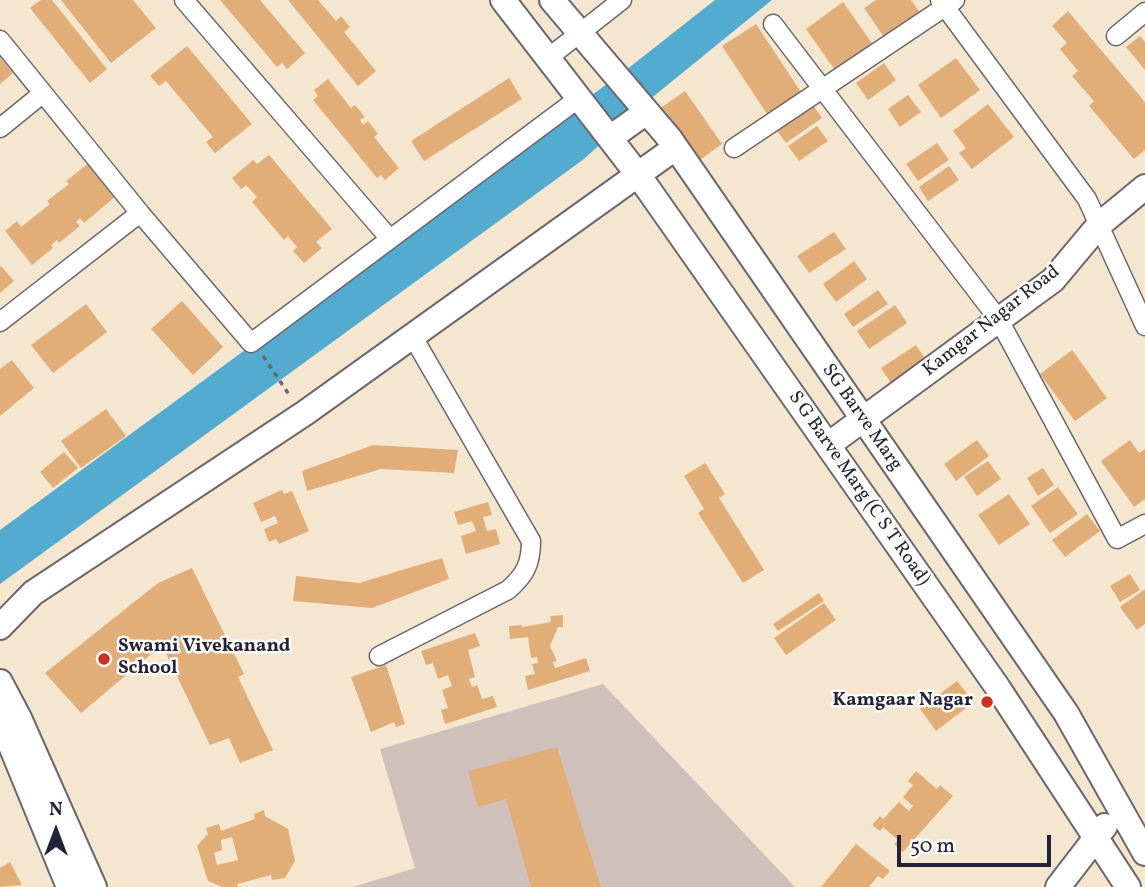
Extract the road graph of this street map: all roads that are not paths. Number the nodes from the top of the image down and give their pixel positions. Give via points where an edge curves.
1 (184, 0) edge
2 (503, 0) edge
3 (552, 0) edge
4 (622, 0) edge
5 (947, 3) edge
6 (1145, 12) edge
7 (773, 24) dead end
8 (581, 32) junction
9 (1116, 37) dead end
10 (0, 40) edge
11 (548, 58) junction
12 (824, 90) junction
13 (42, 94) junction
14 (581, 100) junction
15 (645, 113) junction
16 (0, 128) edge
17 (610, 138) junction
18 (673, 143) junction
19 (734, 148) dead end
20 (637, 173) junction
21 (1145, 187) edge
22 (140, 213) junction
23 (1099, 225) junction
24 (390, 239) junction
25 (999, 320) junction
26 (0, 322) edge
27 (1145, 326) edge
28 (413, 337) junction
29 (863, 420) junction
30 (828, 445) junction
31 (1145, 524) edge
32 (4, 617) edge
33 (379, 656) dead end
34 (0, 682) edge
35 (0, 719) edge
36 (1119, 810) junction
37 (1095, 838) junction
38 (1141, 848) edge
39 (1115, 881) edge
40 (69, 887) edge
41 (94, 887) edge
42 (1058, 887) edge

1 - 24 street
2 - 11 main road, S G Barve Marg (C S T Road)
3 - 8 main road, SG Barve Marg
4 - 8 street
5 - 12 street
5 - 23 street via 1087,199
6 - 9 street
7 - 12 street
8 - 11 street
8 - 15 main road, SG Barve Marg
10 - 13 street
11 - 14 main road, S G Barve Marg (C S T Road)
12 - 19 street
12 - 25 street
13 - 16 street
13 - 22 street
14 - 17 main road, S G Barve Marg (C S T Road)
14 - 24 street
15 - 17 main road
15 - 18 main road, SG Barve Marg
17 - 20 main road, S G Barve Marg (C S T Road)
18 - 20 main road
18 - 29 main road, SG Barve Marg
20 - 28 main road
20 - 30 main road, S G Barve Marg (C S T Road)
21 - 23 main road, Kamgar Nagar Road
22 - 24 street via 251,343
22 - 26 street
23 - 25 main road, Kamgar Nagar Road via 1053,280
23 - 27 street
25 - 29 main road, Kamgar Nagar Road
25 - 31 street via 1117,539
28 - 32 main road
28 - 33 street via 531,541 531,562 508,590
29 - 30 main road, Kamgar Nagar Road
29 - 36 main road, SG Barve Marg via 1066,713
30 - 37 main road, S G Barve Marg (C S T Road) via 998,688
34 - 41 main road
35 - 40 main road
36 - 37 main road
36 - 38 main road, SG Barve Marg
37 - 39 main road, S G Barve Marg (C S T Road)
37 - 42 main road
38 - 39 main road

